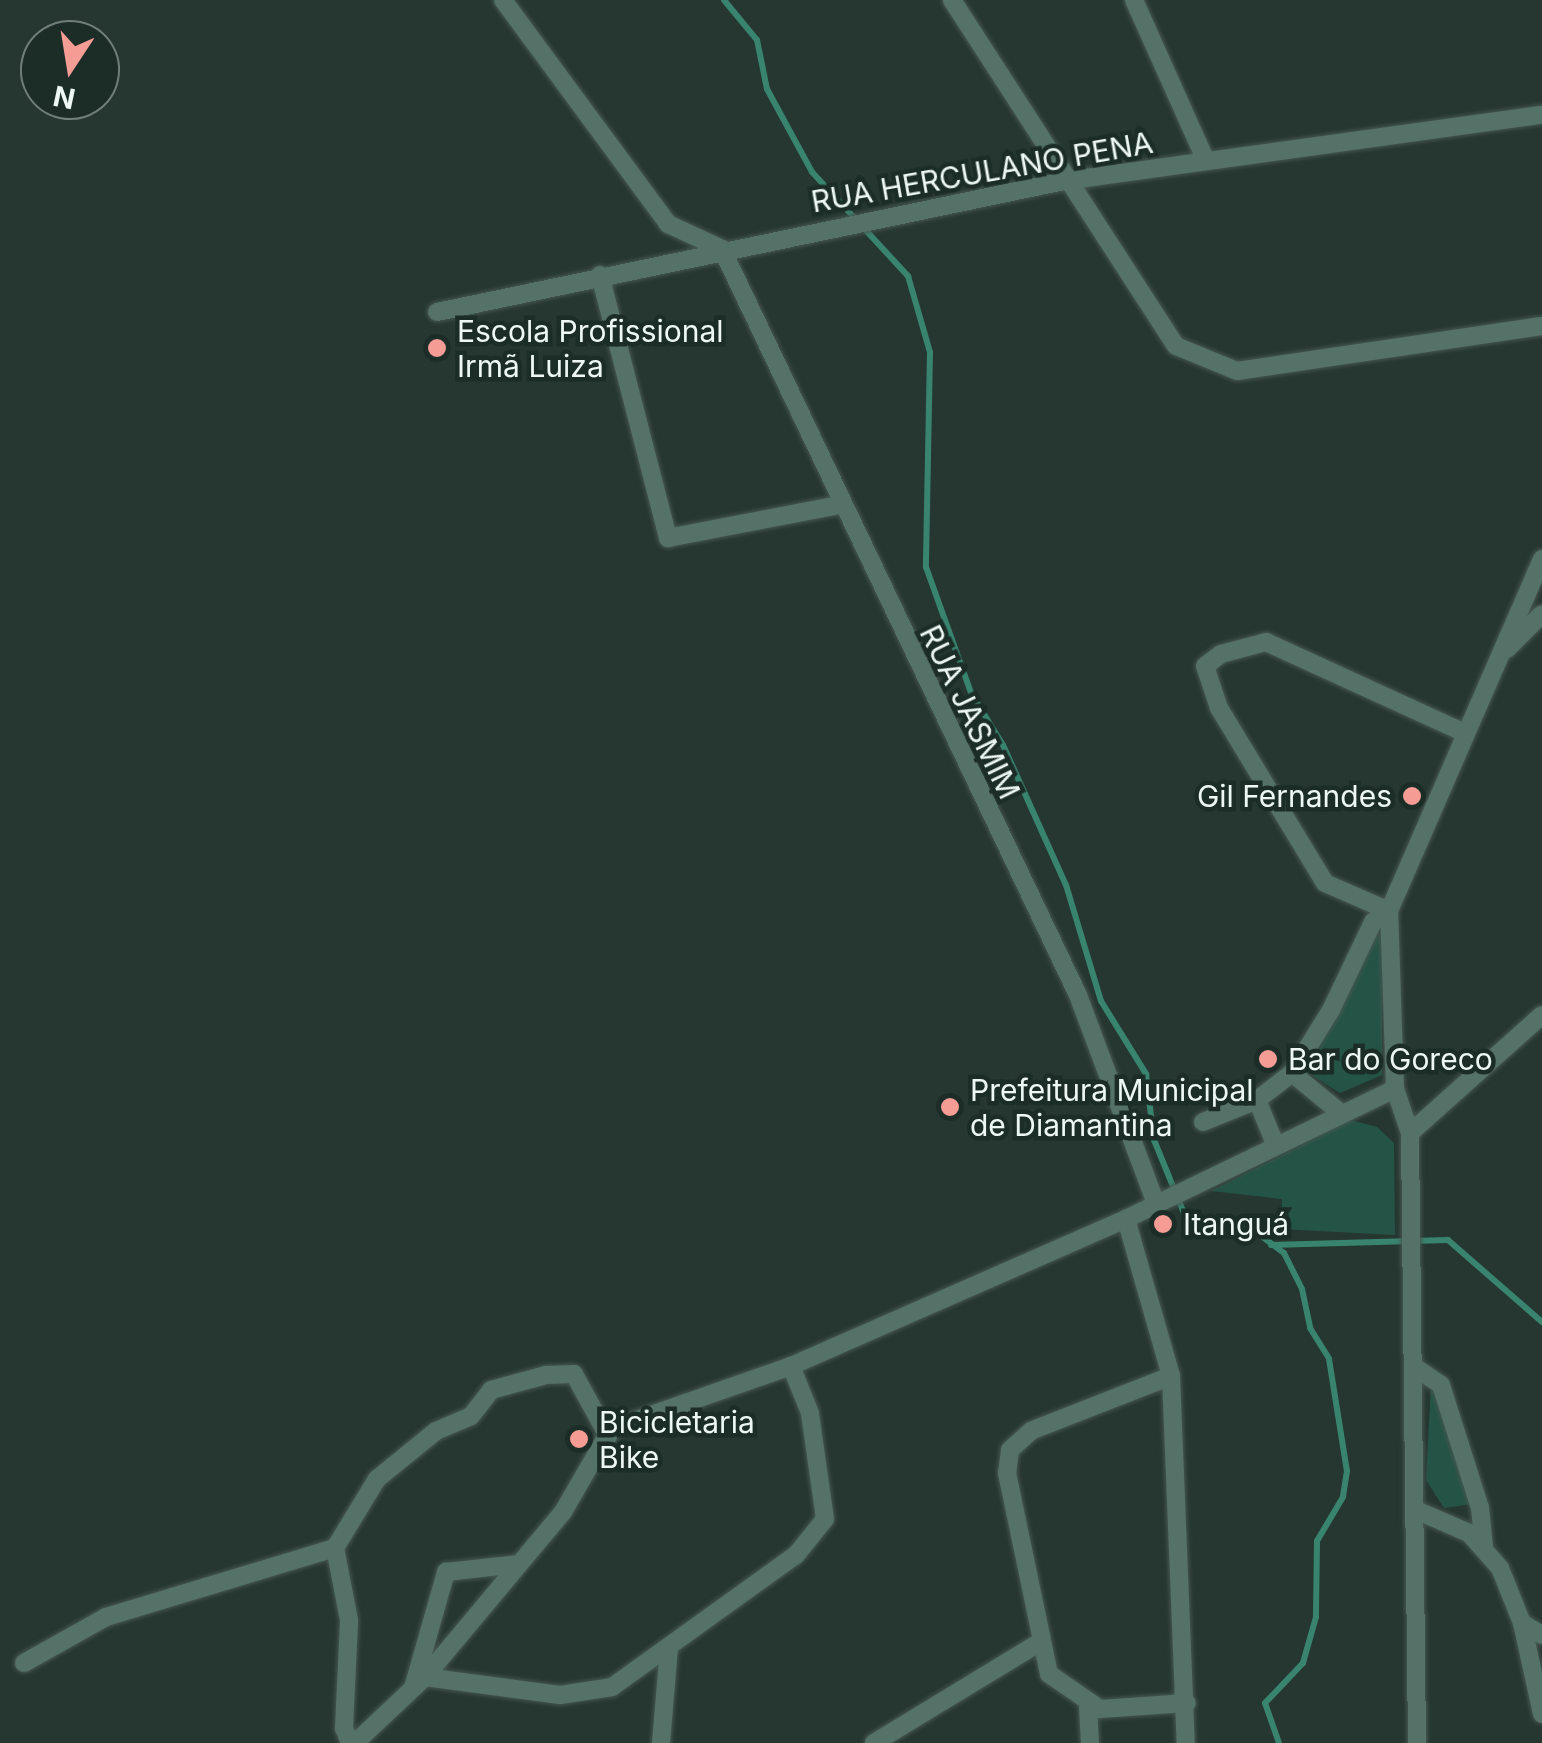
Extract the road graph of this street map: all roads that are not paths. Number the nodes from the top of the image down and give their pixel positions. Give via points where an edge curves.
1 (503, 0) edge
2 (952, 0) edge
3 (1134, 0) edge
4 (1542, 115) edge
5 (1206, 161) junction
6 (1064, 180) junction
7 (722, 249) junction
8 (600, 276) junction
9 (438, 312) dead end
10 (1542, 326) edge
11 (839, 505) junction
12 (1542, 559) edge
13 (1542, 614) edge
14 (1498, 658) junction
15 (1465, 733) junction
16 (1388, 911) junction
17 (1542, 1015) edge
18 (1292, 1073) junction
19 (1395, 1089) junction
20 (1256, 1100) junction
21 (1342, 1114) junction
22 (1204, 1122) dead end
23 (1410, 1133) junction
24 (1276, 1146) junction
25 (1160, 1202) junction
26 (1126, 1219) junction
27 (791, 1366) junction
28 (1413, 1366) junction
29 (1172, 1376) junction
30 (608, 1436) junction
31 (1416, 1510) junction
32 (1484, 1547) junction
33 (335, 1548) junction
34 (518, 1564) junction
35 (1522, 1623) junction
36 (1542, 1635) edge
37 (1040, 1642) junction
38 (669, 1647) junction
39 (24, 1663) dead end
40 (419, 1682) junction
41 (1187, 1703) junction
42 (1088, 1706) junction
43 (1542, 1714) edge
44 (353, 1743) edge
45 (662, 1743) edge
46 (874, 1743) edge
47 (1090, 1743) edge
48 (1186, 1743) edge
49 (1417, 1743) edge

1 - 7 street via 668,224
2 - 6 street
3 - 5 street
4 - 5 street, RUA HERCULANO PENA
5 - 6 street, RUA HERCULANO PENA
6 - 7 street, RUA HERCULANO PENA
6 - 10 street via 1176,346 1237,370
7 - 8 street, RUA HERCULANO PENA
7 - 11 street, RUA JASMIM
8 - 9 street, RUA HERCULANO PENA
8 - 11 street via 668,538
11 - 25 street, RUA JASMIM via 1078,995
12 - 14 street
13 - 14 street
14 - 15 street
15 - 16 street
15 - 16 street via 1266,642 1221,654 1205,666 1209,690 1325,882
16 - 18 street via 1373,922
16 - 19 street
17 - 23 street
18 - 20 street
18 - 21 street
19 - 21 street
19 - 23 street
20 - 22 street
20 - 24 street
21 - 24 street
23 - 28 street
24 - 25 street
25 - 26 street
26 - 27 street
26 - 29 street
27 - 30 street via 611,1428
27 - 38 street via 820,1457 824,1519 796,1555
28 - 31 street
28 - 32 street via 1440,1385 1480,1508
29 - 37 street via 1031,1431 1010,1450 1009,1488
29 - 41 street
30 - 33 street via 574,1374 491,1390 471,1416 436,1431 377,1479
30 - 34 street via 581,1485
31 - 32 street via 1469,1533
31 - 49 street
32 - 35 street
33 - 39 street via 106,1617
33 - 44 street via 349,1620 344,1728
34 - 40 street
34 - 40 street via 446,1572
35 - 36 street
35 - 43 street
37 - 42 street via 1049,1674
37 - 46 street
38 - 40 street via 612,1687 560,1695
38 - 45 street
40 - 44 street
41 - 42 street
41 - 48 street
42 - 47 street

